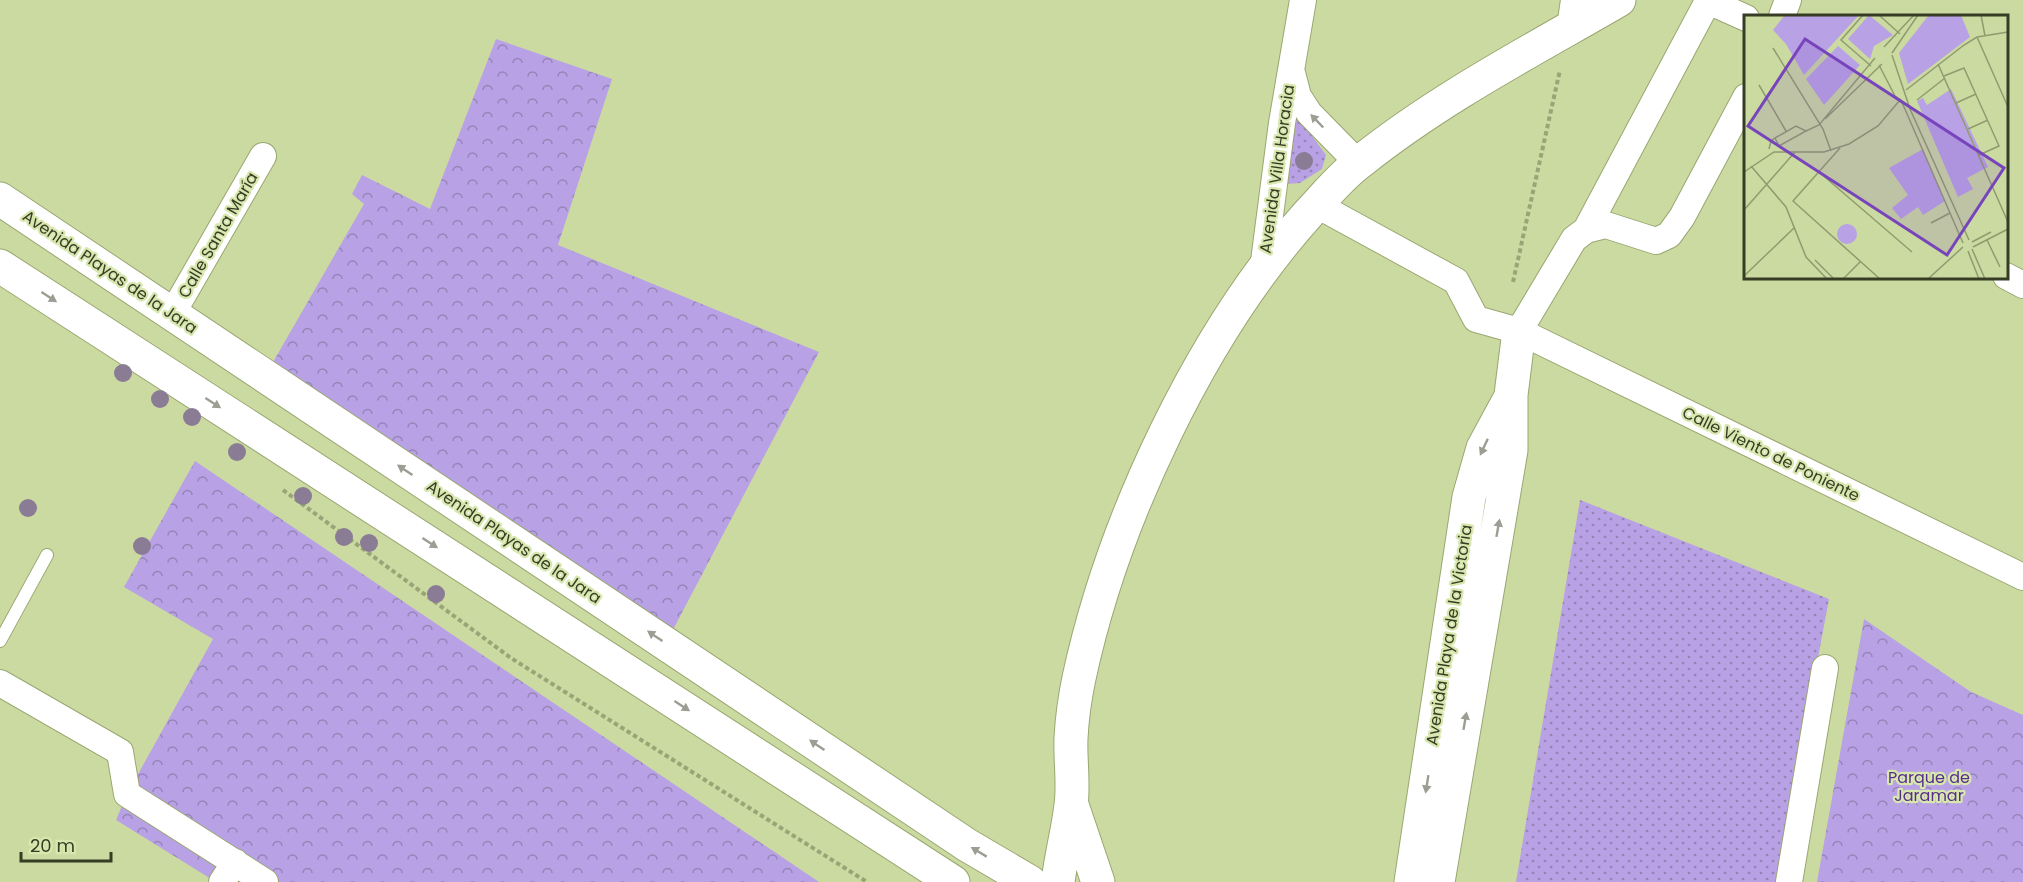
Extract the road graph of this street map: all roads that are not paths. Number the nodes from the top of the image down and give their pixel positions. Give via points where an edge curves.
1 (1303, 0) edge
2 (1619, 0) edge
3 (1788, 0) edge
4 (1572, 14) edge
5 (1782, 15) edge
6 (1744, 17) edge
7 (1291, 70) junction
8 (1744, 106) edge
9 (1735, 141) edge
10 (263, 156) dead end
11 (1358, 163) junction
12 (0, 199) edge
13 (1317, 205) junction
14 (1586, 230) junction
15 (0, 266) edge
16 (1263, 269) junction
17 (2008, 277) edge
18 (2023, 285) edge
19 (172, 314) junction
20 (1519, 331) junction
21 (1511, 395) junction
22 (47, 555) dead end
23 (2023, 577) edge
24 (0, 641) edge
25 (1825, 668) dead end
26 (0, 683) edge
27 (1071, 804) junction
28 (228, 872) edge
29 (266, 882) edge
30 (953, 882) edge
31 (1030, 882) edge
32 (1058, 882) edge
33 (1078, 882) edge
34 (1089, 882) edge
35 (1098, 882) edge
36 (1412, 882) edge
37 (1438, 882) edge
38 (1789, 882) edge

1 - 7 street, Avenida Villa Horacia
2 - 4 street
3 - 5 street
4 - 11 street
6 - 14 street via 1708,0
11 -> 7 street, Avenida Villa Horacia via 1309,113 1298,96
7 - 16 street, Avenida Villa Horacia
8 - 9 street
9 - 14 street via 1669,235 1656,242 1606,225
10 - 19 street, Calle Santa María
11 - 13 street
12 - 19 street, Avenida Playas de la Jara
13 - 16 street
13 - 20 street, Calle Viento de Poniente via 1456,281 1476,319
14 - 20 street via 1574,239
15 -> 30 street
16 - 27 street via 1180,406 1146,478 1097,603 1078,681 1071,736
17 - 18 street
31 -> 19 street, Avenida Playas de la Jara via 957,839
20 - 21 street, Avenida Playa de la Victoria
20 - 23 street, Calle Viento de Poniente
21 -> 36 street, Avenida Playa de la Victoria via 1483,448 1469,497
37 -> 21 street, Avenida Playa de la Victoria via 1511,450
22 - 24 lane
25 - 38 street
26 - 28 street via 120,752 128,795
27 - 32 street
27 - 35 street
28 - 29 street
33 - 34 street

